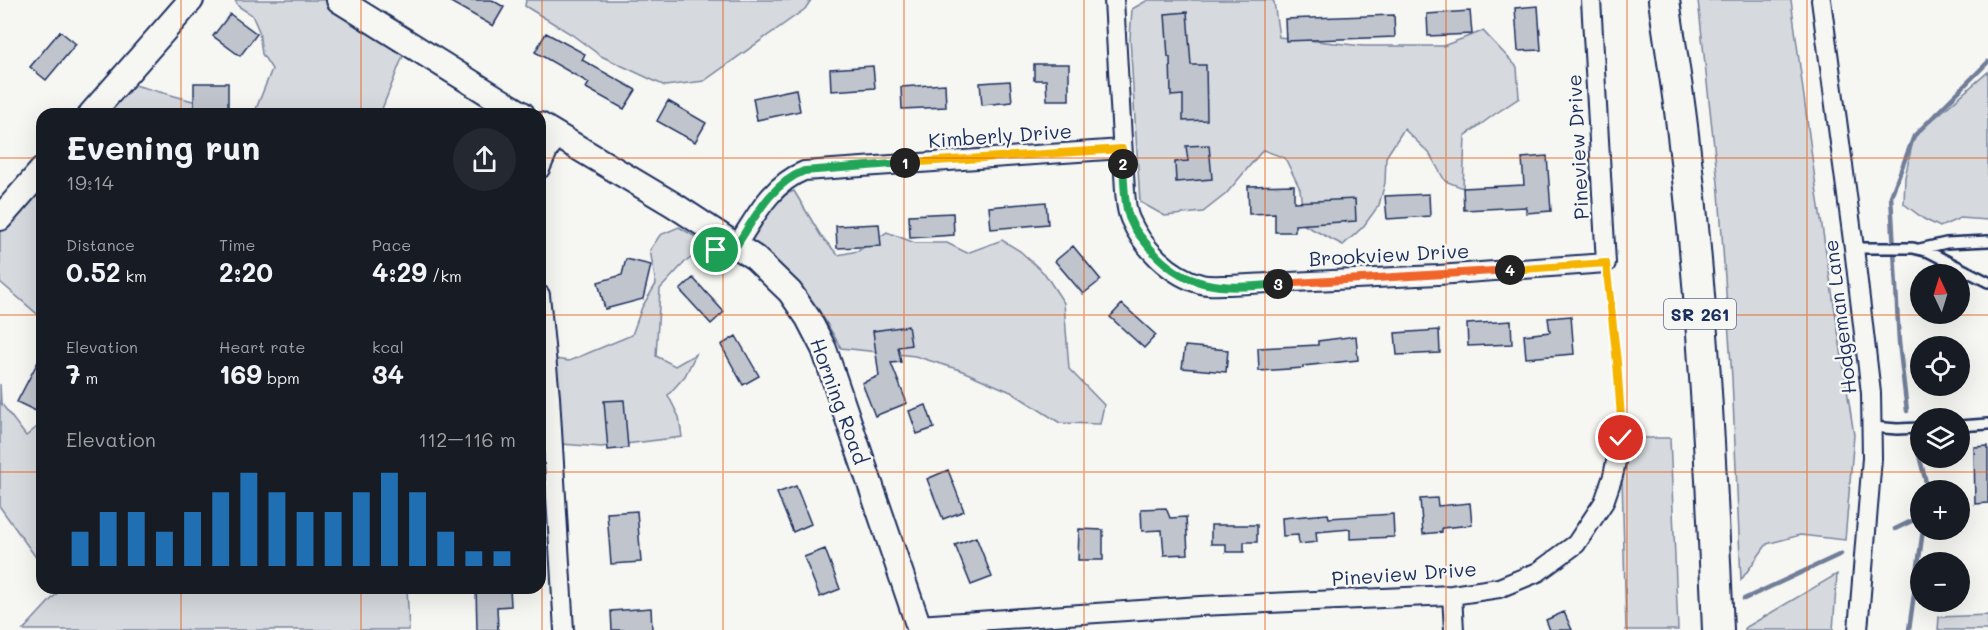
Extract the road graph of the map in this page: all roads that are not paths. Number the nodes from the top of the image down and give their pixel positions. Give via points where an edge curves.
1 (191, 0) edge
2 (339, 0) edge
3 (1114, 0) edge
4 (1591, 0) edge
5 (1664, 0) edge
6 (1821, 0) edge
7 (96, 108) edge
8 (512, 108) edge
9 (549, 131) edge
10 (1122, 149) junction
11 (546, 156) edge
12 (36, 177) edge
13 (0, 218) edge
14 (1988, 242) edge
15 (737, 245) junction
16 (1862, 247) junction
17 (1916, 249) junction
18 (1606, 263) joint
19 (1988, 282) edge
20 (546, 356) edge
21 (1988, 424) edge
22 (1970, 425) edge
23 (1872, 427) junction
24 (1910, 428) edge
25 (1622, 432) road end
26 (1452, 595) junction
27 (919, 628) edge
28 (564, 630) edge
29 (1454, 630) edge
30 (1718, 630) edge
31 (1858, 630) edge

1 - 7 street
2 - 8 street
3 - 10 street, Brookview Drive
4 - 18 street, Pineview Drive
5 - 30 main road, SR 261 via 1699,292
6 - 16 street, Hodgeman Lane
9 - 11 street
9 - 15 street, Horning Road
10 - 15 street, Kimberly Drive via 804,171 774,191
10 - 18 street, Brookview Drive via 1127,210 1139,235 1168,267 1202,284 1272,284
12 - 13 street
14 - 17 lane via 1946,243
15 - 27 street, Horning Road via 790,292 824,349
16 - 17 lane
16 - 23 street, Hodgeman Lane
17 - 19 lane
20 - 28 street
21 - 22 lane
23 - 24 lane
23 - 31 street, Hodgeman Lane
25 - 26 street, Pineview Drive via 1604,502 1576,544 1538,573 1499,588
26 - 27 street, Pineview Drive via 1200,606
26 - 29 street

